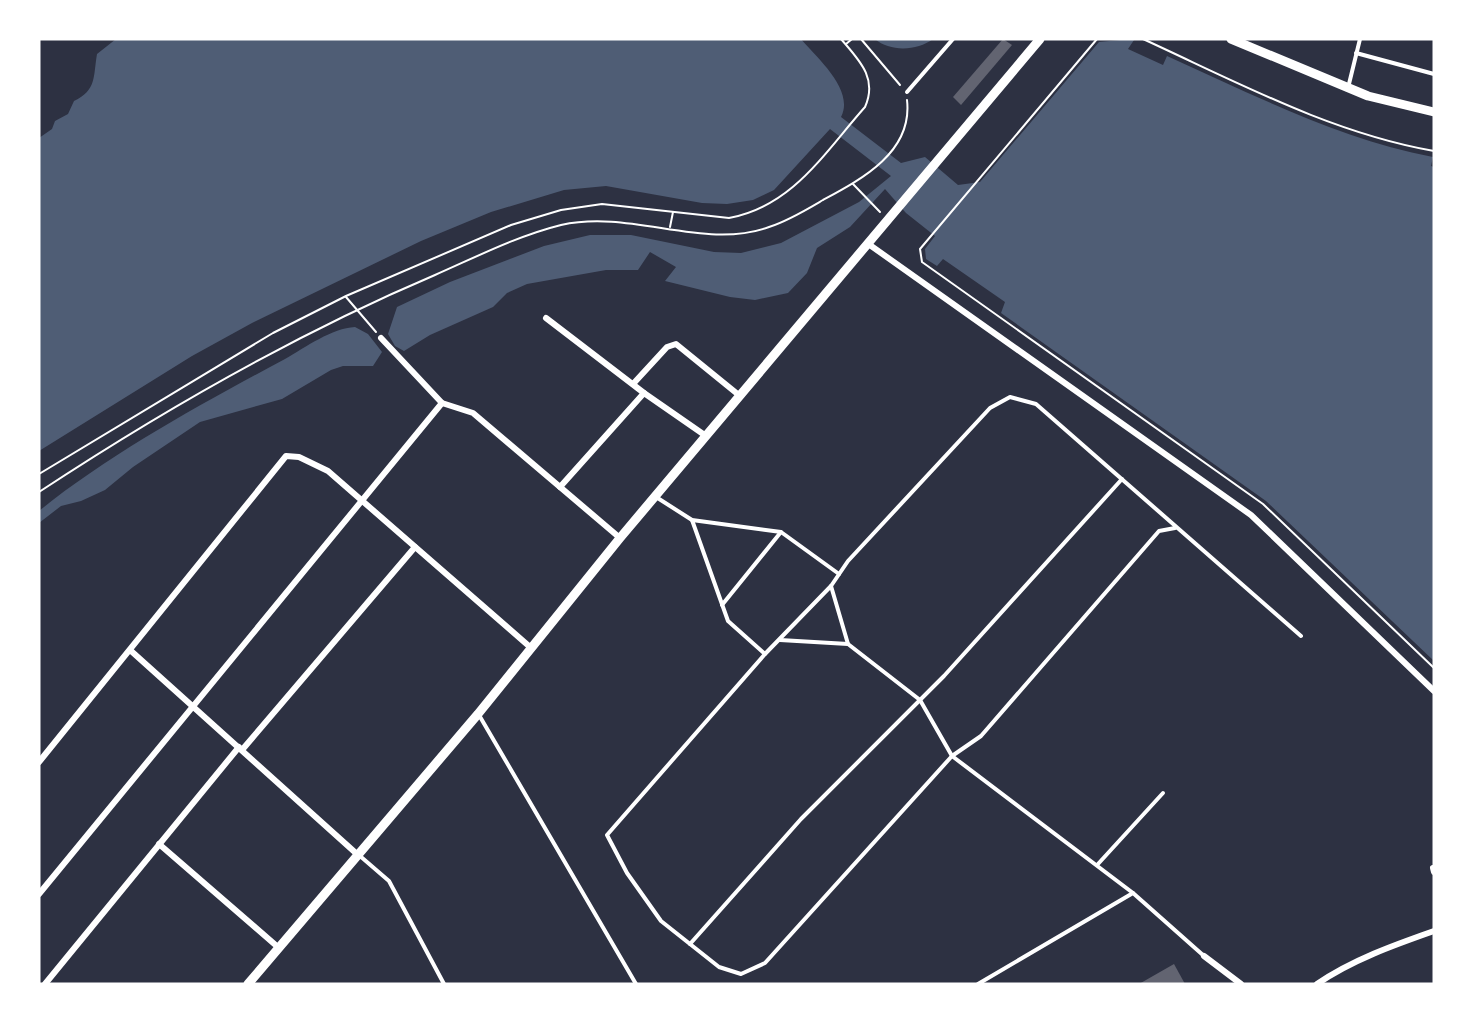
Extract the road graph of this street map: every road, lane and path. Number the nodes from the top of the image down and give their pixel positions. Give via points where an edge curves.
1 (841, 39) edge
2 (852, 39) edge
3 (861, 39) edge
4 (953, 39) edge
5 (1040, 39) edge
6 (1096, 39) edge
7 (1143, 39) edge
8 (1231, 39) edge
9 (1360, 39) edge
10 (846, 44) junction
11 (1356, 53) junction
12 (1434, 74) edge
13 (1348, 88) junction
14 (907, 92) junction
15 (1434, 112) edge
16 (1434, 151) edge
17 (853, 184) junction
18 (875, 207) dead end
19 (673, 212) junction
20 (669, 228) junction
21 (930, 236) dead end
22 (867, 243) junction
23 (345, 297) junction
24 (356, 308) junction
25 (546, 318) dead end
26 (381, 338) joint
27 (633, 384) junction
28 (644, 393) junction
29 (740, 396) junction
30 (442, 403) junction
31 (706, 436) junction
32 (39, 474) edge
33 (1122, 479) junction
34 (560, 487) junction
35 (39, 492) edge
36 (655, 497) junction
37 (361, 501) junction
38 (692, 520) junction
39 (1175, 528) junction
40 (782, 532) junction
41 (620, 538) junction
42 (415, 547) junction
43 (839, 574) junction
44 (831, 586) junction
45 (722, 605) junction
46 (1301, 636) dead end
47 (780, 640) junction
48 (848, 644) junction
49 (530, 648) junction
50 (130, 650) junction
51 (765, 654) junction
52 (1434, 692) edge
53 (920, 700) junction
54 (193, 706) junction
55 (478, 714) junction
56 (240, 749) junction
57 (952, 756) junction
58 (39, 762) edge
59 (1162, 793) dead end
60 (159, 844) junction
61 (358, 855) junction
62 (1098, 864) junction
63 (1133, 893) junction
64 (39, 894) edge
65 (1434, 931) edge
66 (690, 945) junction
67 (279, 948) junction
68 (1204, 956) joint
69 (45, 984) edge
70 (248, 984) edge
71 (444, 984) edge
72 (636, 984) edge
73 (978, 984) edge
74 (1240, 984) edge
75 (1317, 984) edge

1 - 10 path
2 - 10 path
3 - 14 path
4 - 14 lane
5 - 22 street
6 - 21 path
7 - 16 path via 1319,118 1390,143
8 - 13 street
9 - 11 lane
10 - 19 path via 866,70 870,96 865,107 789,193 771,205 729,218
11 - 12 lane
11 - 13 lane
13 - 15 street
14 - 17 path via 907,124 901,139 876,168
17 - 18 path
17 - 20 path via 788,220 749,233 710,234
19 - 20 path
19 - 23 path via 602,204 537,216
20 - 24 path via 605,220 553,227
22 - 29 street
22 - 52 street via 1251,515
23 - 24 path
23 - 32 path via 215,366
24 - 26 path
24 - 35 path via 214,385
25 - 27 street
26 - 30 street
27 - 28 street
27 - 29 street via 667,347 676,344
28 - 31 street
28 - 34 street
29 - 31 street
30 - 34 street via 473,413
30 - 37 street
31 - 36 street
33 - 39 lane
33 - 43 lane via 1036,404 1010,397 990,408
33 - 53 lane
34 - 41 street
36 - 38 lane
36 - 41 street
37 - 42 street
37 - 50 street via 328,471 286,456
37 - 54 street
38 - 40 lane
38 - 45 lane
39 - 46 lane
39 - 57 lane via 1159,531 981,736
40 - 43 lane
40 - 45 lane
41 - 49 street
42 - 49 street
42 - 56 street
43 - 44 lane
44 - 47 lane
44 - 48 lane
45 - 51 lane via 734,629
47 - 48 lane
47 - 51 lane
48 - 53 lane
49 - 55 street
50 - 54 street
50 - 58 street
51 - 66 lane via 607,835 627,873 661,921
53 - 57 lane
53 - 66 lane via 801,819
54 - 56 street
54 - 64 street
55 - 61 street
55 - 72 lane
56 - 60 street
56 - 61 street
57 - 62 lane
57 - 66 lane via 765,963 741,974 719,968
59 - 62 lane
60 - 67 street
60 - 69 street
61 - 67 street
61 - 71 lane via 389,881
62 - 63 lane
63 - 68 lane
63 - 73 lane
65 - 75 street via 1342,969
67 - 70 street
68 - 74 street

